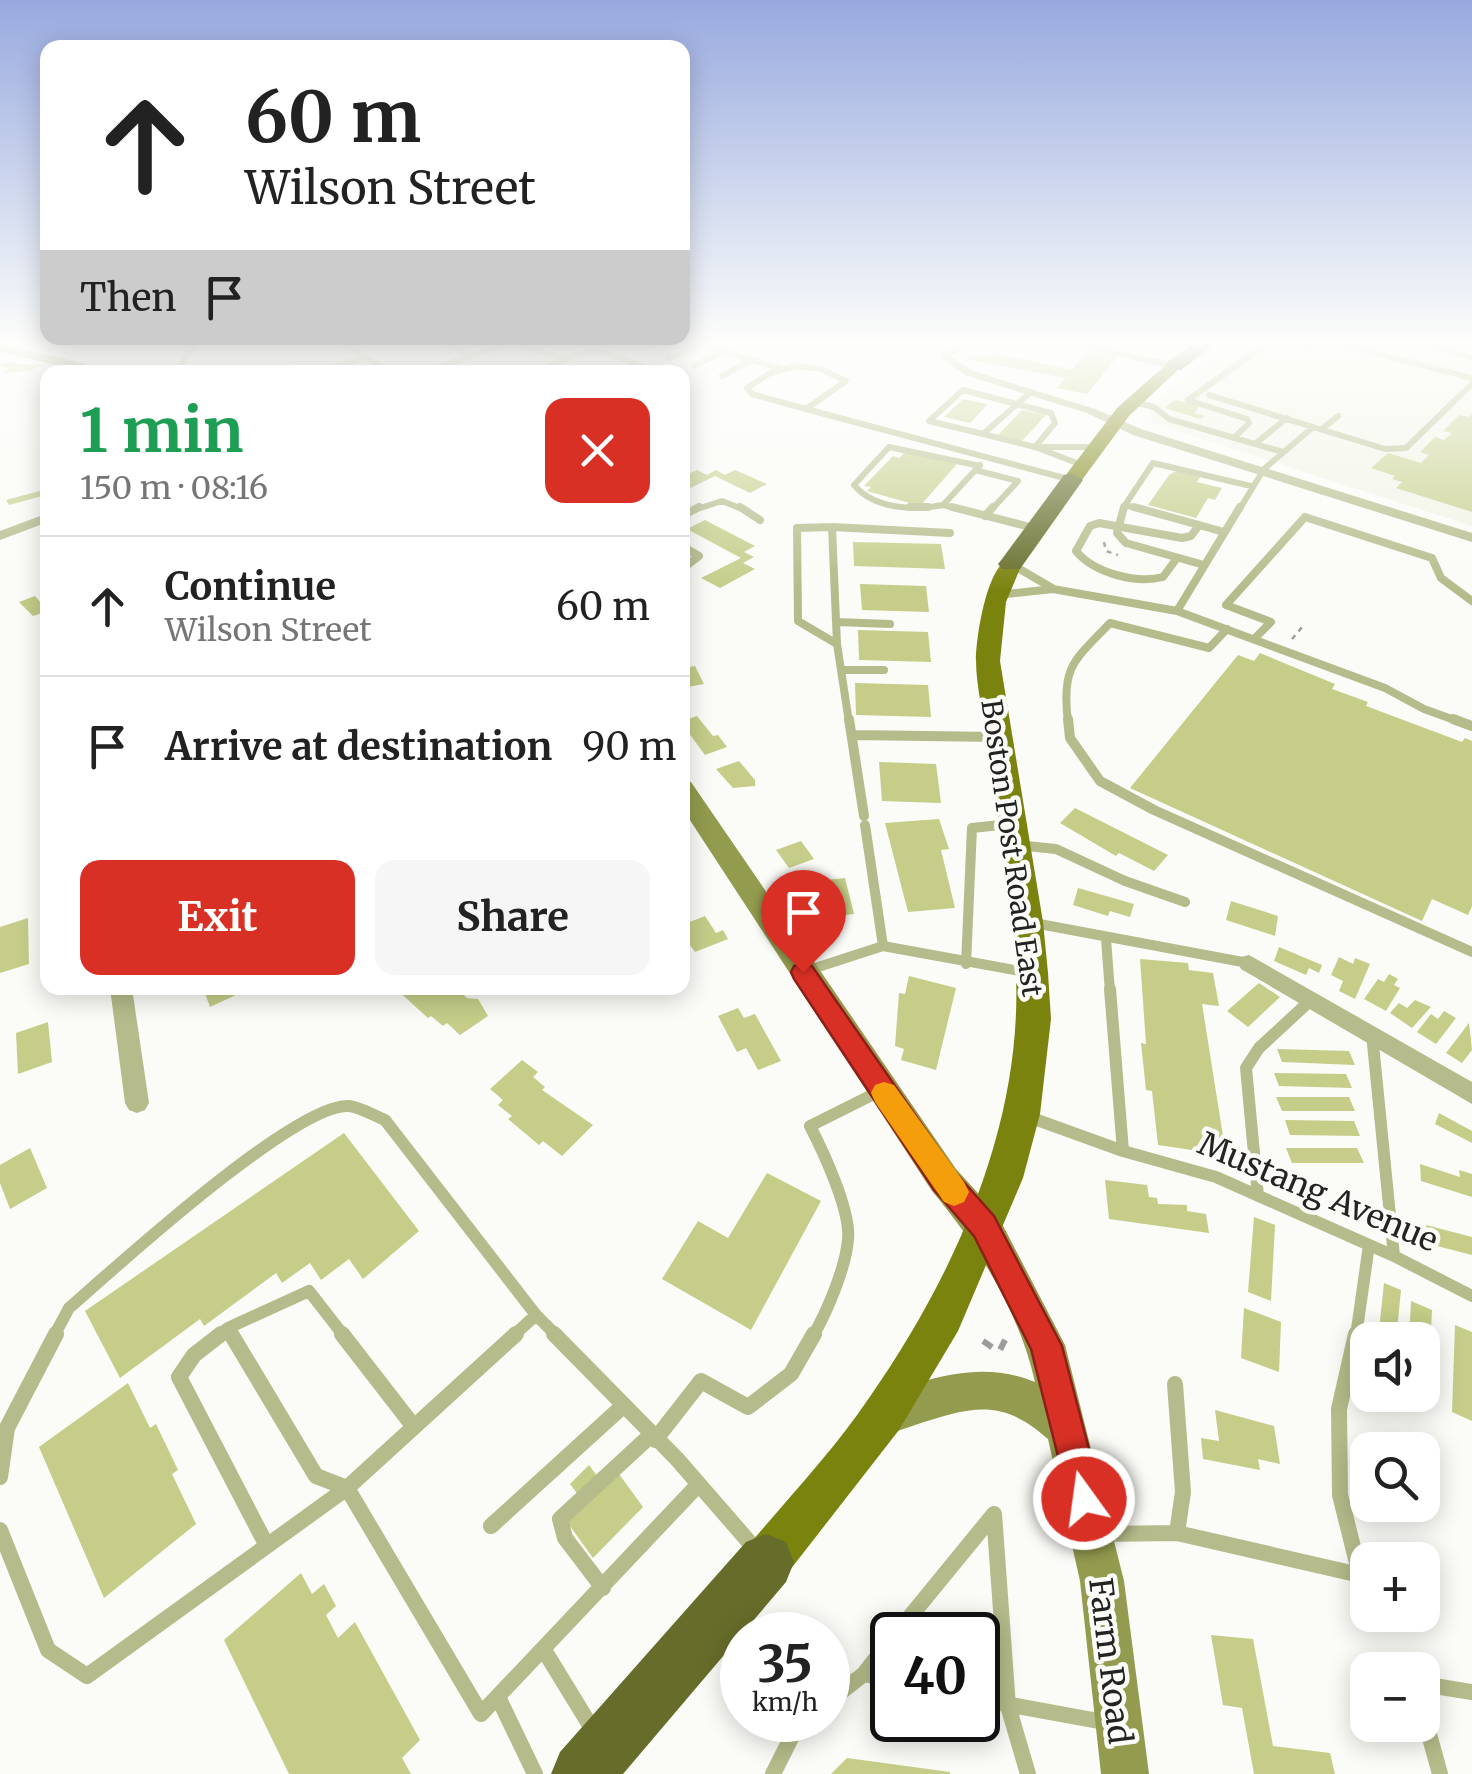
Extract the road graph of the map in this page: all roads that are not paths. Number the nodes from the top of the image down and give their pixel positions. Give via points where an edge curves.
1 (862, 425) edge
2 (944, 425) edge
3 (994, 425) edge
4 (1054, 425) edge
5 (1111, 425) edge
6 (1124, 425) edge
7 (1184, 425) edge
8 (1248, 425) edge
9 (1279, 425) edge
10 (1307, 425) edge
11 (1323, 425) edge
12 (1429, 425) edge
13 (1317, 428) junction
14 (983, 434) junction
15 (1235, 436) junction
16 (1256, 443) junction
17 (1035, 447) junction
18 (1096, 447) junction
19 (1282, 452) junction
20 (988, 458) junction
21 (977, 468) junction
22 (1264, 469) junction
23 (1077, 473) junction
24 (1252, 486) junction
25 (942, 505) junction
26 (1125, 505) junction
27 (690, 512) edge
28 (985, 516) junction
29 (40, 520) edge
30 (760, 520) dead end
31 (1119, 524) junction
32 (1198, 525) junction
33 (832, 527) junction
34 (1034, 528) junction
35 (1224, 532) junction
36 (950, 533) dead end
37 (0, 536) edge
38 (1472, 538) edge
39 (1177, 558) junction
40 (1010, 564) junction
41 (1204, 565) junction
42 (1053, 589) junction
43 (998, 595) junction
44 (1472, 601) edge
45 (1177, 611) junction
46 (836, 622) junction
47 (890, 624) dead end
48 (1226, 629) junction
49 (1254, 640) junction
50 (836, 644) junction
51 (841, 670) junction
52 (884, 670) dead end
53 (1472, 726) edge
54 (853, 735) junction
55 (998, 738) junction
56 (690, 800) edge
57 (1014, 834) junction
58 (1185, 902) dead end
59 (1028, 922) junction
60 (1106, 938) junction
61 (884, 946) junction
62 (1472, 952) edge
63 (1249, 963) joint
64 (966, 964) junction
65 (803, 972) junction
66 (1032, 973) junction
67 (122, 995) edge
68 (1312, 999) junction
69 (1372, 1033) junction
70 (882, 1090) junction
71 (1472, 1094) edge
72 (138, 1103) dead end
73 (1022, 1114) junction
74 (1123, 1151) junction
75 (1258, 1196) junction
76 (984, 1226) junction
77 (1369, 1245) junction
78 (1394, 1256) junction
79 (1472, 1296) edge
80 (536, 1315) junction
81 (228, 1328) junction
82 (1175, 1384) dead end
83 (622, 1406) junction
84 (884, 1415) junction
85 (414, 1427) junction
86 (1068, 1430) junction
87 (653, 1438) junction
88 (0, 1477) edge
89 (698, 1485) junction
90 (347, 1488) junction
91 (492, 1526) dead end
92 (0, 1530) edge
93 (1093, 1534) junction
94 (1178, 1534) junction
95 (267, 1546) junction
96 (766, 1562) junction
97 (603, 1588) junction
98 (914, 1612) edge
99 (544, 1650) junction
100 (870, 1667) edge
101 (864, 1674) junction
102 (870, 1675) edge
103 (850, 1685) edge
104 (1440, 1687) edge
105 (1472, 1692) edge
106 (498, 1697) junction
107 (1000, 1704) edge
108 (1008, 1706) junction
109 (1117, 1724) junction
110 (790, 1742) edge
111 (1431, 1742) edge
112 (609, 1750) edge
113 (535, 1774) edge
114 (773, 1774) edge
115 (1028, 1774) edge
116 (1125, 1774) edge
117 (1440, 1774) edge

1 - 20 lane
2 - 14 lane
3 - 14 lane
4 - 17 lane
5 - 18 main road, Boston Post Road East
6 - 22 street
7 - 15 lane
8 - 15 lane
9 - 16 lane
10 - 13 lane
11 - 13 lane
12 - 13 lane via 1406,448 1385,449
13 - 19 lane
14 - 17 lane
15 - 16 lane
16 - 19 lane
17 - 18 lane
17 - 23 lane
18 - 23 main road, Boston Post Road East
19 - 22 lane
20 - 21 lane
20 - 23 lane
21 - 25 lane
21 - 25 lane via 898,446 854,485 866,497 915,510
21 - 28 lane via 1018,480
22 - 24 lane
22 - 38 street
23 - 34 highway, Boston Post Road East
24 - 26 lane via 1152,463
24 - 35 lane
25 - 28 lane
26 - 31 lane
26 - 32 lane
27 - 30 lane via 713,500 732,500
28 - 34 lane
29 - 37 street
31 - 32 lane via 1182,538
31 - 39 lane via 1126,543
31 - 39 lane via 1090,526 1078,558 1149,580 1167,574
32 - 35 lane
33 - 36 lane
33 - 46 lane
33 - 50 lane via 797,528 798,621
34 - 40 highway, Boston Post Road East
35 - 41 lane
39 - 41 lane
40 - 42 lane
40 - 43 main road, Boston Post Road East
41 - 45 lane
42 - 43 lane
42 - 45 lane
43 - 55 main road, Boston Post Road East via 988,640
44 - 49 lane via 1432,568 1432,558 1305,517 1226,605 1271,622
45 - 48 lane
46 - 47 lane
46 - 50 lane
48 - 49 lane
48 - 62 lane via 1209,648 1110,623 1069,668 1070,738 1100,781
49 - 53 lane
50 - 51 lane
51 - 52 lane
51 - 54 lane
54 - 55 lane
54 - 61 lane
55 - 57 main road, Boston Post Road East
56 - 65 street, Farm Road
57 - 58 lane
57 - 59 main road, Boston Post Road East
57 - 64 lane via 972,828
59 - 60 lane
59 - 66 main road, Boston Post Road East
60 - 63 lane
60 - 74 lane
61 - 64 lane
61 - 65 lane
63 - 68 street
64 - 66 lane
65 - 70 street, Farm Road
66 - 73 main road, Boston Post Road East via 1034,1019
67 - 72 street
68 - 69 street
68 - 75 lane via 1253,1052 1246,1068
69 - 71 street
69 - 78 lane
70 - 76 street, Farm Road
70 - 87 lane via 810,1126 829,1161 849,1237 824,1315 791,1374 748,1408 700,1381
73 - 74 lane, Mustang Avenue
73 - 76 main road, Boston Post Road East
74 - 75 lane, Mustang Avenue
75 - 77 lane, Mustang Avenue
76 - 84 main road, Boston Post Road East via 943,1316
76 - 86 street, Farm Road via 1046,1346
77 - 78 lane, Mustang Avenue
77 - 94 lane via 1364,1305 1339,1409 1340,1494 1360,1575
78 - 79 lane, Mustang Avenue
80 - 83 lane
80 - 85 lane
80 - 88 lane via 385,1120 350,1106 329,1110 257,1152 69,1308 7,1428
81 - 85 lane via 309,1290
81 - 90 lane via 316,1476
81 - 95 lane via 178,1376
82 - 94 lane
83 - 87 lane
83 - 91 lane
84 - 86 street via 985,1385 1018,1392
84 - 96 main road, Boston Post Road East
85 - 90 lane
86 - 93 street, Farm Road
87 - 89 lane
87 - 97 lane via 560,1519 564,1538
89 - 96 lane
89 - 97 lane
90 - 95 lane
90 - 106 lane via 481,1714
92 - 95 lane via 48,1650 86,1676
93 - 94 lane
93 - 109 street, Farm Road
96 - 112 highway, Boston Post Road East
97 - 99 lane
98 - 108 lane via 994,1514
99 - 106 lane
99 - 112 lane
100 - 101 lane
101 - 102 lane
101 - 103 lane
104 - 105 lane
106 - 113 lane
107 - 108 lane
108 - 109 lane
108 - 115 lane
109 - 116 street, Farm Road
110 - 114 lane
111 - 117 lane

